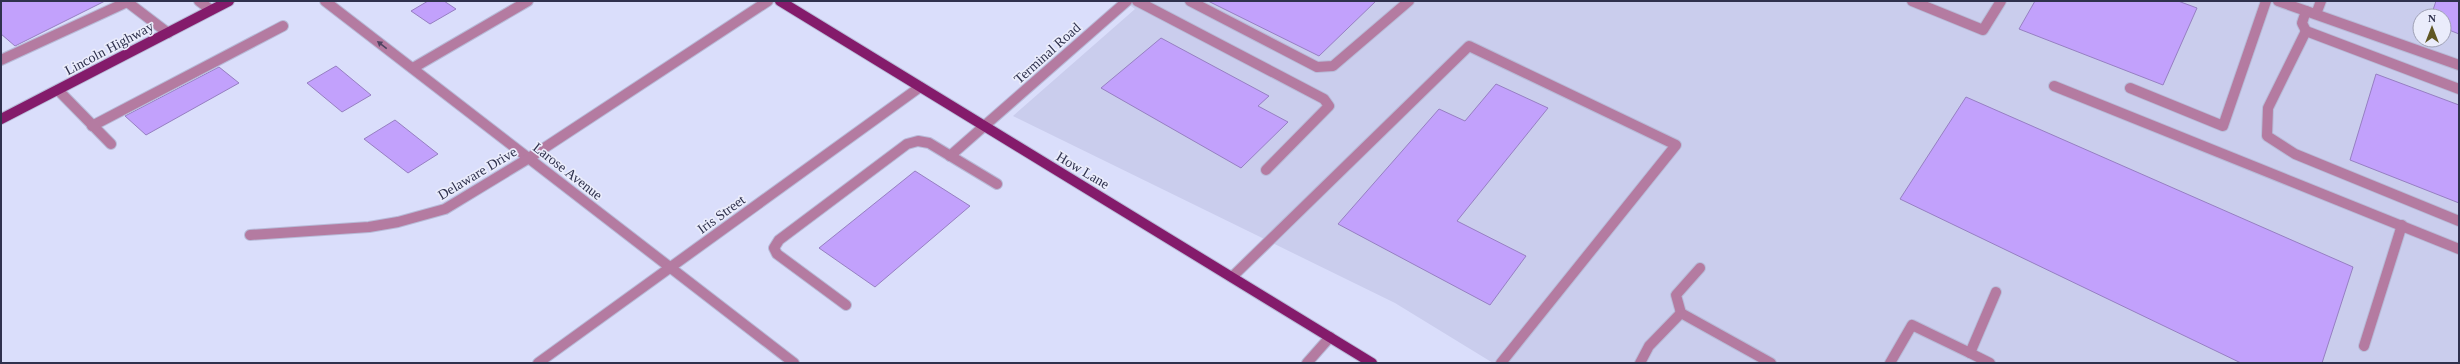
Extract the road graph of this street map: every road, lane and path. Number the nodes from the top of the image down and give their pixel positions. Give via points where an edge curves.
1 (126, 1) edge
2 (199, 1) edge
3 (229, 1) edge
4 (326, 1) edge
5 (528, 1) edge
6 (768, 1) edge
7 (780, 1) edge
8 (1127, 1) edge
9 (1137, 1) edge
10 (1190, 1) edge
11 (1409, 1) edge
12 (1912, 1) edge
13 (2001, 1) edge
14 (2266, 1) edge
15 (2278, 1) edge
16 (2321, 1) edge
17 (211, 10) junction
18 (2306, 11) junction
19 (2316, 14) junction
20 (283, 26) dead end
21 (2306, 31) junction
22 (168, 33) junction
23 (1, 60) edge
24 (2459, 66) edge
25 (413, 68) junction
26 (2054, 86) dead end
27 (920, 87) junction
28 (2130, 88) dead end
29 (2459, 89) edge
30 (58, 90) junction
31 (1, 119) edge
32 (92, 126) junction
33 (986, 127) junction
34 (111, 144) dead end
35 (950, 156) junction
36 (529, 158) junction
37 (1266, 170) dead end
38 (997, 184) dead end
39 (2459, 221) edge
40 (2402, 225) junction
41 (250, 235) dead end
42 (2459, 249) edge
43 (670, 268) junction
44 (1700, 268) dead end
45 (1232, 277) junction
46 (1996, 292) dead end
47 (846, 305) dead end
48 (1681, 313) junction
49 (1330, 337) junction
50 (2364, 346) dead end
51 (1970, 353) junction
52 (538, 363) edge
53 (794, 363) edge
54 (1307, 363) edge
55 (1372, 363) edge
56 (1501, 363) edge
57 (1640, 363) edge
58 (1771, 363) edge
59 (1890, 363) edge
60 (1990, 363) edge

1 - 22 street
1 - 23 street
2 - 17 street
3 - 17 main road, Lincoln Highway
25 -> 4 street, Larose Avenue
5 - 25 street
6 - 36 street, Delaware Drive
7 - 27 main road, How Lane
8 - 33 street, Terminal Road
9 - 37 street via 1324,99 1328,106
10 - 11 street via 1317,67 1333,66
12 - 13 street via 1983,30
14 - 28 street via 2223,126
15 - 18 street
16 - 19 street
17 - 22 main road, Lincoln Highway
18 - 19 street
18 - 21 street via 2302,23
19 - 24 street
20 - 32 street
21 - 29 street
21 - 39 street via 2268,108 2267,136 2294,154
22 - 30 main road, Lincoln Highway
25 - 36 street, Larose Avenue
26 - 40 street
27 - 33 main road, How Lane
27 - 43 street, Iris Street
30 - 31 main road, Lincoln Highway
30 - 32 street
32 - 34 street
33 - 35 street, Terminal Road
33 - 45 main road, How Lane
35 - 38 street
35 - 47 street via 929,143 918,141 907,144 779,240 774,248 777,254
36 - 41 street, Delaware Drive via 437,212 369,227
36 - 43 street, Larose Avenue
40 - 42 street
40 - 50 street
43 - 52 street, Iris Street
43 - 53 street, Larose Avenue
44 - 48 street via 1676,295
45 - 49 main road, How Lane
45 - 56 street via 1469,46 1676,145
46 - 51 street
48 - 57 street via 1649,346
48 - 58 street
49 - 54 street
49 - 55 main road, How Lane
51 - 59 street via 1912,325
51 - 60 street

